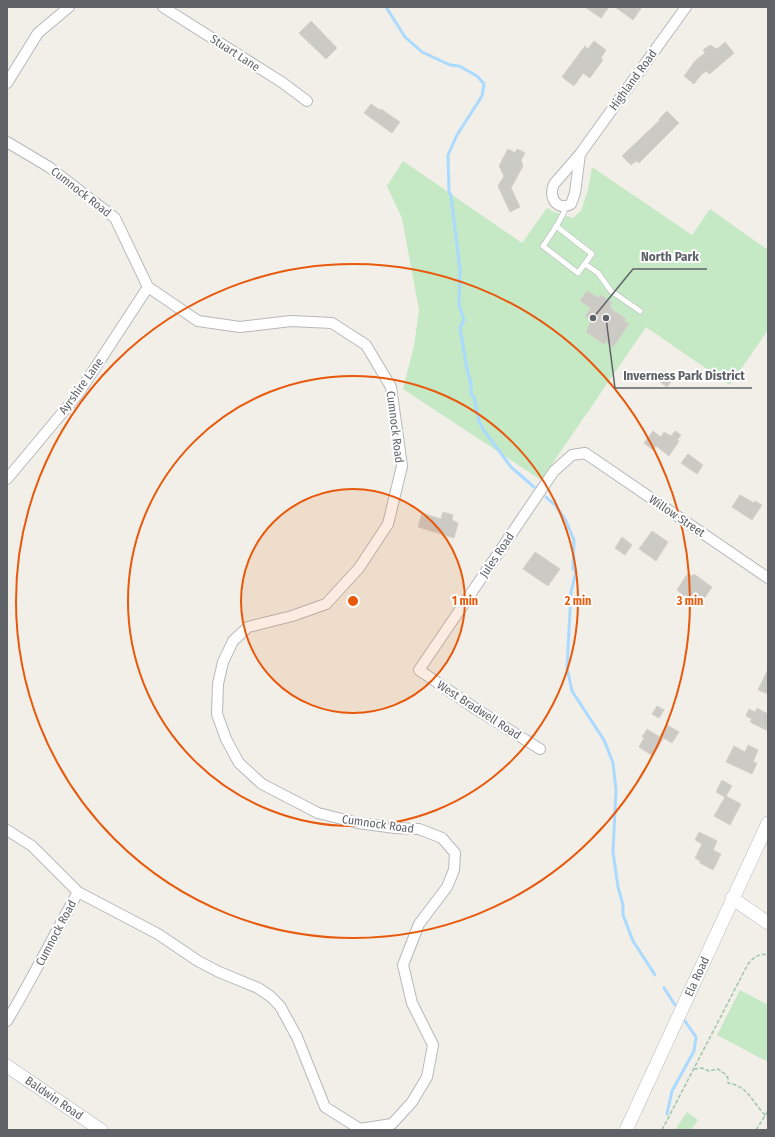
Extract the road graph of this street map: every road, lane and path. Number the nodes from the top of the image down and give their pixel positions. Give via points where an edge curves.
1 (69, 7) edge
2 (163, 7) edge
3 (686, 7) edge
4 (7, 83) edge
5 (306, 101) dead end
6 (7, 142) edge
7 (580, 154) junction
8 (566, 207) junction
9 (556, 226) junction
10 (585, 264) junction
11 (148, 287) junction
12 (640, 311) dead end
13 (585, 453) joint
14 (7, 479) edge
15 (768, 578) edge
16 (419, 670) joint
17 (540, 749) dead end
18 (768, 823) edge
19 (7, 830) edge
20 (78, 892) junction
21 (732, 898) junction
22 (768, 923) edge
23 (768, 955) edge
24 (7, 1021) edge
25 (7, 1066) edge
26 (694, 1069) junction
27 (768, 1112) edge
28 (765, 1115) junction
29 (768, 1117) edge
30 (101, 1130) edge
31 (626, 1130) edge
32 (662, 1130) edge
33 (756, 1130) edge

1 - 4 street via 38,33
2 - 5 street, Stuart Lane via 283,83
3 - 7 street, Highland Road
6 - 11 street, Cumnock Road via 49,167 115,218
7 - 8 street, Highland Road via 575,193 571,204
7 - 8 street, Highland Road via 551,190 556,202 561,207
8 - 9 lane
9 - 10 lane via 592,254
9 - 10 lane via 544,246 578,272
10 - 12 lane via 598,273 611,290
11 - 14 street, Ayrshire Lane via 78,394
11 - 20 street, Cumnock Road via 198,321 240,327 291,321 332,323 366,345 391,387 402,466 388,524 358,568 326,604 292,616 248,626 233,641 223,662 218,684 217,714 226,739 239,763 262,784 318,813 358,823 419,830 442,838 455,853 454,870 447,887 419,924 403,965 412,1003 433,1045 427,1077 412,1102 392,1124 360,1129 325,1107 297,1037 280,1006 270,996 198,961 158,934
13 - 15 street, Willow Street
13 - 16 street, Jules Road via 572,455 554,472
16 - 17 street, West Bradwell Road
18 - 21 main road, Ela Road
19 - 20 street via 32,846
20 - 24 street, Cumnock Road
21 - 22 main road
21 - 31 main road, Ela Road
23 - 26 path via 757,955 748,964
25 - 30 main road, Baldwin Road
26 - 28 path via 722,1071 728,1078 728,1083 744,1089
26 - 32 path
27 - 28 path
28 - 29 path
28 - 33 path

